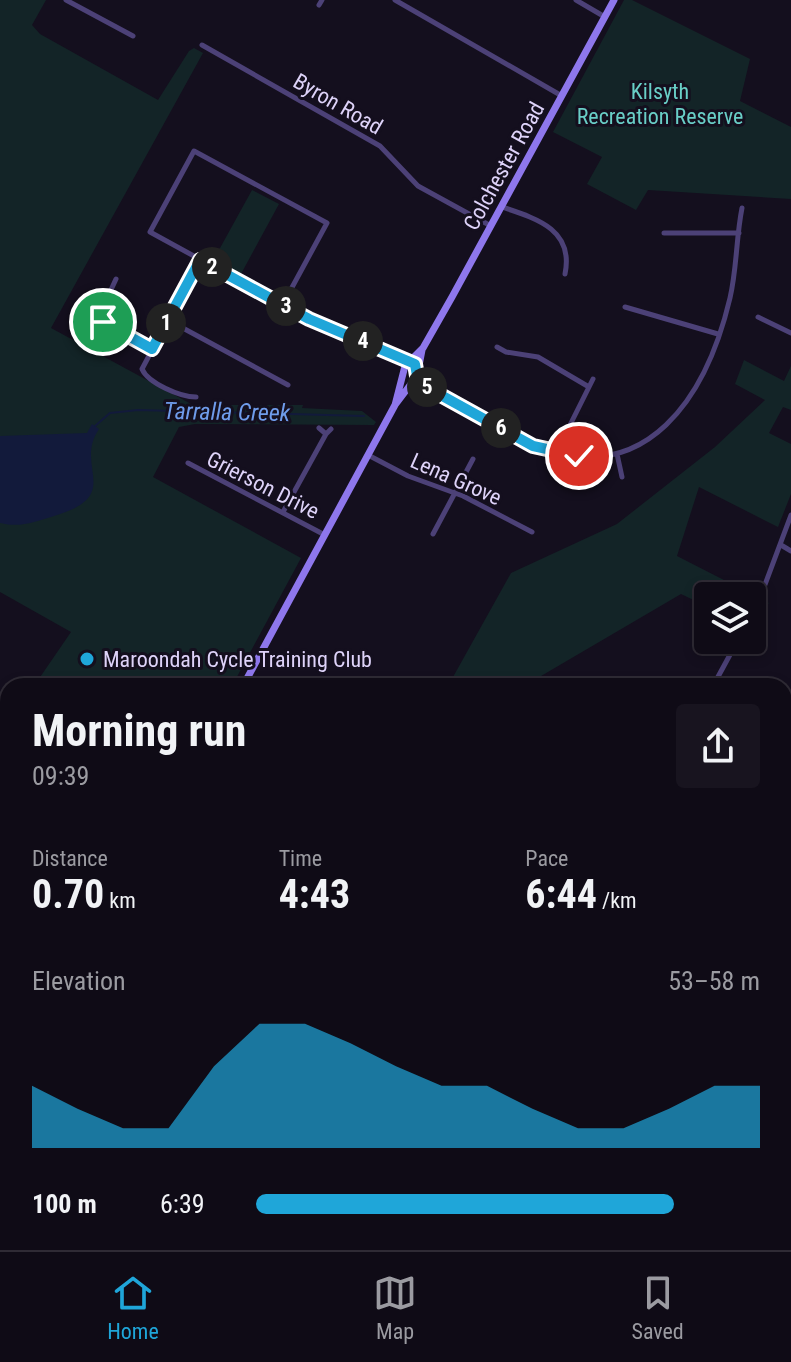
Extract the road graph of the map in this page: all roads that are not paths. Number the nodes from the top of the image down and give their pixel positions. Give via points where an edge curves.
1 (66, 0) edge
2 (395, 0) edge
3 (576, 0) edge
4 (614, 0) edge
5 (605, 17) junction
6 (133, 36) dead end
7 (202, 45) dead end
8 (562, 96) junction
9 (502, 207) junction
10 (742, 208) dead end
11 (491, 226) junction
12 (664, 233) dead end
13 (739, 233) junction
14 (200, 260) junction
15 (565, 274) dead end
16 (116, 279) dead end
17 (283, 304) junction
18 (625, 307) dead end
19 (758, 317) dead end
20 (168, 320) junction
21 (791, 333) edge
22 (718, 334) junction
23 (497, 347) dead end
24 (152, 349) junction
25 (410, 373) junction
26 (593, 379) dead end
27 (288, 385) dead end
28 (589, 387) junction
29 (196, 397) dead end
30 (319, 428) dead end
31 (561, 453) junction
32 (617, 454) junction
33 (368, 455) junction
34 (473, 459) dead end
35 (188, 463) dead end
36 (622, 477) dead end
37 (455, 492) junction
38 (283, 512) junction
39 (791, 515) edge
40 (532, 532) dead end
41 (323, 534) junction
42 (433, 534) dead end
43 (781, 545) junction
44 (791, 551) edge
45 (766, 583) edge
46 (730, 654) edge
47 (247, 678) edge
48 (717, 678) edge

1 - 6 street
2 - 8 street
3 - 5 street
4 - 5 main road, Colchester Road
5 - 8 main road, Colchester Road
7 - 11 street, Byron Road via 380,146 418,186
8 - 9 main road, Colchester Road
9 - 11 main road, Colchester Road
9 - 15 street via 562,237 568,251
10 - 13 street
11 - 25 main road, Colchester Road
12 - 13 street
13 - 22 street via 729,301
14 - 17 street
14 - 17 street via 150,232 194,151 327,223
14 - 20 street
16 - 24 street via 98,318
17 - 25 street via 395,357
18 - 22 street
19 - 21 street
20 - 24 street
20 - 27 street
22 - 32 street via 702,379 683,411 650,439
23 - 28 street via 538,357
24 - 29 street via 144,375 185,397
25 - 31 street via 533,446
25 - 33 main road, Colchester Road
26 - 28 street
28 - 31 street
30 - 38 street via 328,432
31 - 32 street
32 - 36 street
33 - 37 street, Lena Grove
33 - 41 main road, Colchester Road
34 - 37 street
35 - 38 street, Grierson Drive
37 - 40 street, Lena Grove
37 - 42 street
38 - 41 street, Grierson Drive
39 - 43 street
41 - 47 main road, Colchester Road
43 - 44 street
43 - 45 street
46 - 48 street

